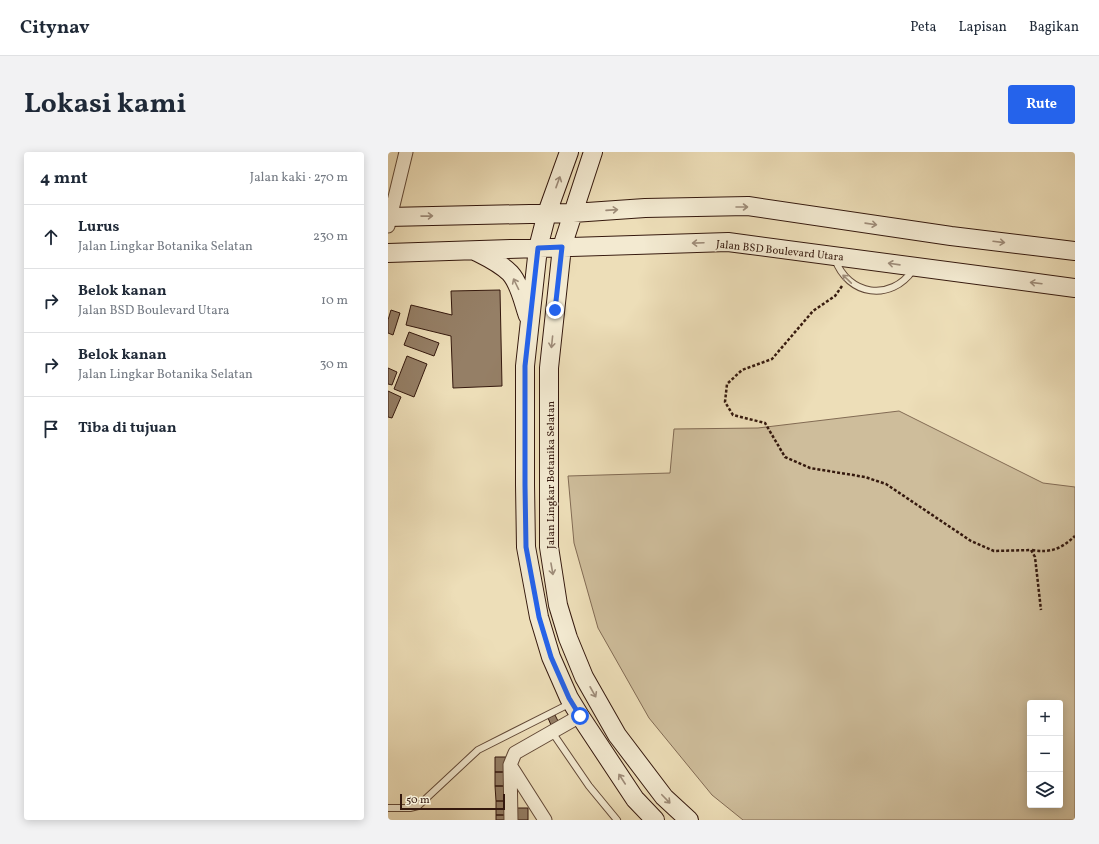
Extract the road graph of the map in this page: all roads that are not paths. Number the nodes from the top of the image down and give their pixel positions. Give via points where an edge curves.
1 (406, 152) edge
2 (569, 152) edge
3 (593, 152) edge
4 (547, 212) junction
5 (573, 212) junction
6 (389, 220) edge
7 (562, 247) junction
8 (538, 248) junction
9 (473, 250) junction
10 (1075, 251) edge
11 (388, 253) edge
12 (834, 255) junction
13 (915, 267) junction
14 (1075, 288) edge
15 (530, 320) junction
16 (576, 709) junction
17 (552, 732) junction
18 (510, 765) junction
19 (388, 808) edge
20 (511, 820) edge
21 (544, 820) edge
22 (617, 820) edge
23 (655, 820) edge
24 (689, 820) edge

1 - 6 street
4 -> 2 street, Jalan Lingkar Botanika Selatan
3 - 5 street, Jalan Lingkar Botanika Selatan
4 - 5 street
6 -> 4 street
4 - 8 street, Jalan Lingkar Botanika Selatan
5 - 7 street, Jalan Lingkar Botanika Selatan
5 -> 10 street via 748,206
7 - 8 street, Jalan BSD Boulevard Utara
12 -> 7 street, Jalan BSD Boulevard Utara via 728,242
7 -> 24 street, Jalan Lingkar Botanika Selatan via 549,368 549,547 558,605 568,638 582,670 617,735 664,797
8 - 9 street, Jalan BSD Boulevard Utara
8 - 15 street, Jalan Lingkar Botanika Selatan
9 - 11 street, Jalan BSD Boulevard Utara
15 -> 9 street via 510,273 492,259
13 -> 12 street, Jalan BSD Boulevard Utara
13 -> 12 lane via 908,278 897,286 870,291 857,287 846,279 838,268
14 -> 13 street, Jalan BSD Boulevard Utara
15 - 16 street, Jalan Lingkar Botanika Selatan via 525,366 526,547 539,617 551,657
16 - 17 street
16 - 19 lane via 478,750 418,806
23 -> 16 street, Jalan Lingkar Botanika Selatan via 635,799
17 - 18 street via 515,753
17 - 22 lane via 589,786
18 - 20 street
18 - 21 street

